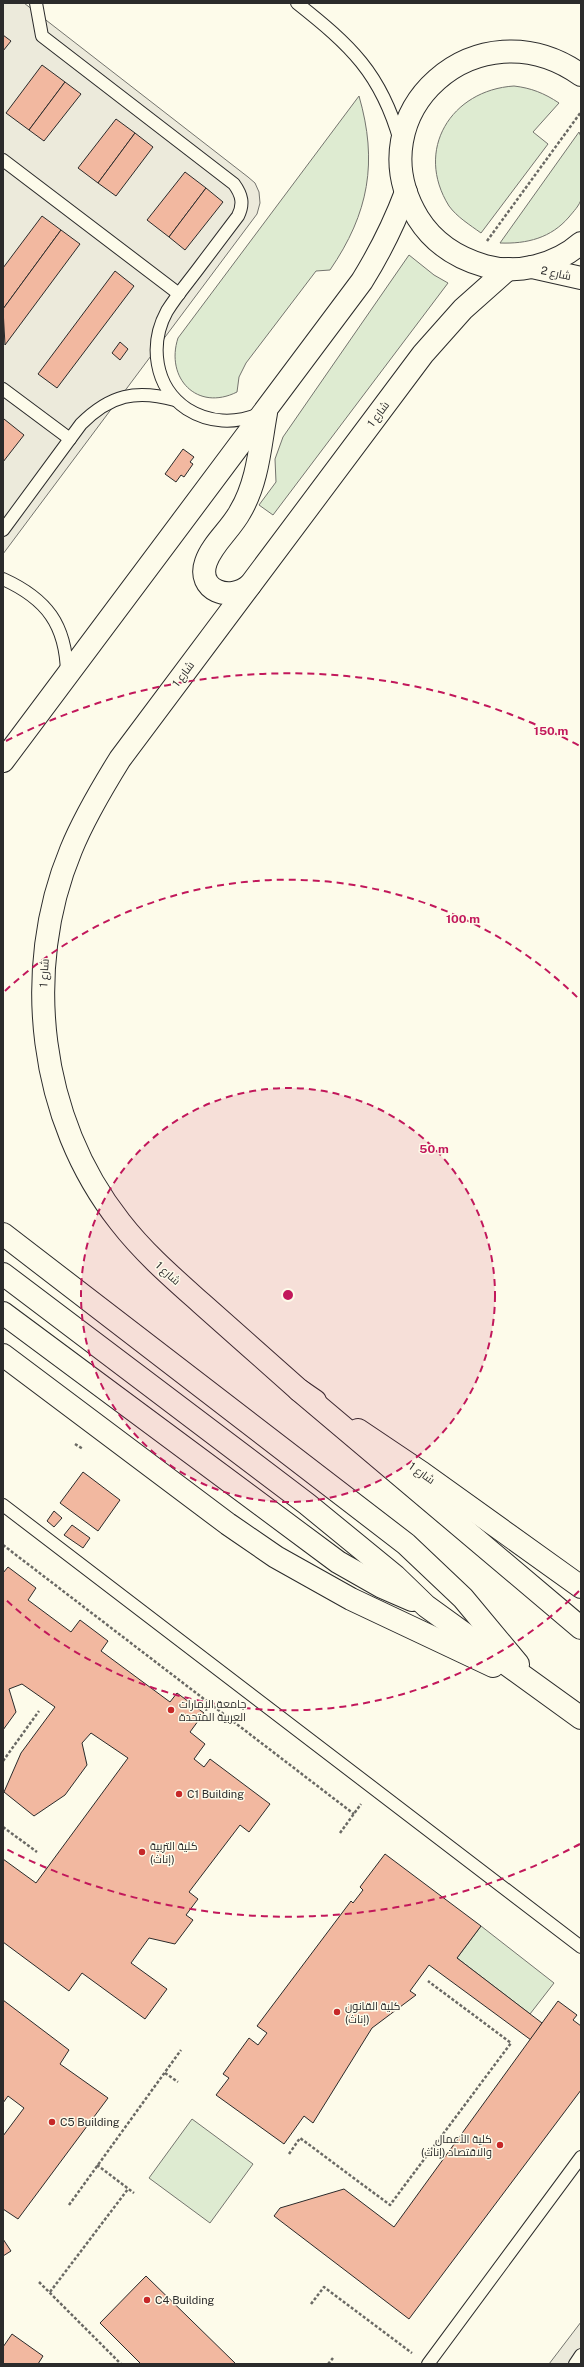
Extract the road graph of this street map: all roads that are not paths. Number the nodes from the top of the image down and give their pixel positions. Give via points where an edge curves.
1 (36, 3) edge
2 (297, 3) edge
3 (581, 75) edge
4 (402, 146) junction
5 (3, 160) edge
6 (406, 192) junction
7 (581, 243) edge
8 (531, 267) junction
9 (508, 269) junction
10 (581, 278) edge
11 (179, 294) junction
12 (3, 389) edge
13 (175, 400) junction
14 (266, 412) junction
15 (70, 439) junction
16 (3, 530) edge
17 (3, 580) edge
18 (250, 585) junction
19 (68, 677) junction
20 (21, 738) junction
21 (3, 755) edge
22 (3, 761) edge
23 (3, 768) edge
24 (3, 1234) edge
25 (3, 1274) edge
26 (3, 1313) edge
27 (3, 1355) edge
28 (299, 1390) junction
29 (3, 1505) edge
30 (581, 1587) edge
31 (426, 1606) junction
32 (581, 1628) edge
33 (529, 1680) junction
34 (581, 1718) edge
35 (581, 1947) edge
36 (581, 2157) edge
37 (581, 2355) edge
38 (428, 2364) edge
39 (575, 2364) edge

1 - 11 lane via 42,36 234,184 241,194 242,205 238,216
2 - 4 lane via 334,32 365,65 388,103
3 - 4 main road via 561,62 530,52 490,52 472,58 438,78 424,93 406,127
4 - 6 main road via 401,169
5 - 11 lane
6 - 9 main road via 424,227 437,241 471,262
6 - 14 main road via 388,235 362,281
7 - 8 main road via 553,261
8 - 9 main road
8 - 10 main road, شارع 2
9 - 18 main road, شارع 1 via 464,309 423,354
11 - 13 lane via 167,312 157,341 156,357 159,372
12 - 15 lane
13 - 14 lane via 206,418 226,422 247,420
13 - 15 lane via 155,394 134,394 114,400 96,410
14 - 18 main road via 254,480 241,511 210,554 204,572 207,581 218,593 235,594
14 - 19 main road via 217,474
15 - 16 lane
17 - 19 lane via 22,588 43,604 58,626 67,651
18 - 28 main road, شارع 1 via 120,758 92,804 70,852 55,902 45,954 43,994 52,1075 63,1114 96,1188 150,1258
19 - 20 main road
20 - 21 main road
20 - 22 main road
20 - 23 main road
24 - 33 main road via 406,1544 463,1598 506,1648
25 - 31 main road via 307,1504 395,1576
26 - 31 main road via 338,1562 382,1587
27 - 33 main road via 228,1524 276,1557 410,1629 500,1670
28 - 30 main road, شارع 1 via 422,1473
28 - 32 main road
29 - 35 lane
31 - 33 main road
33 - 34 main road
36 - 38 lane
37 - 39 lane

